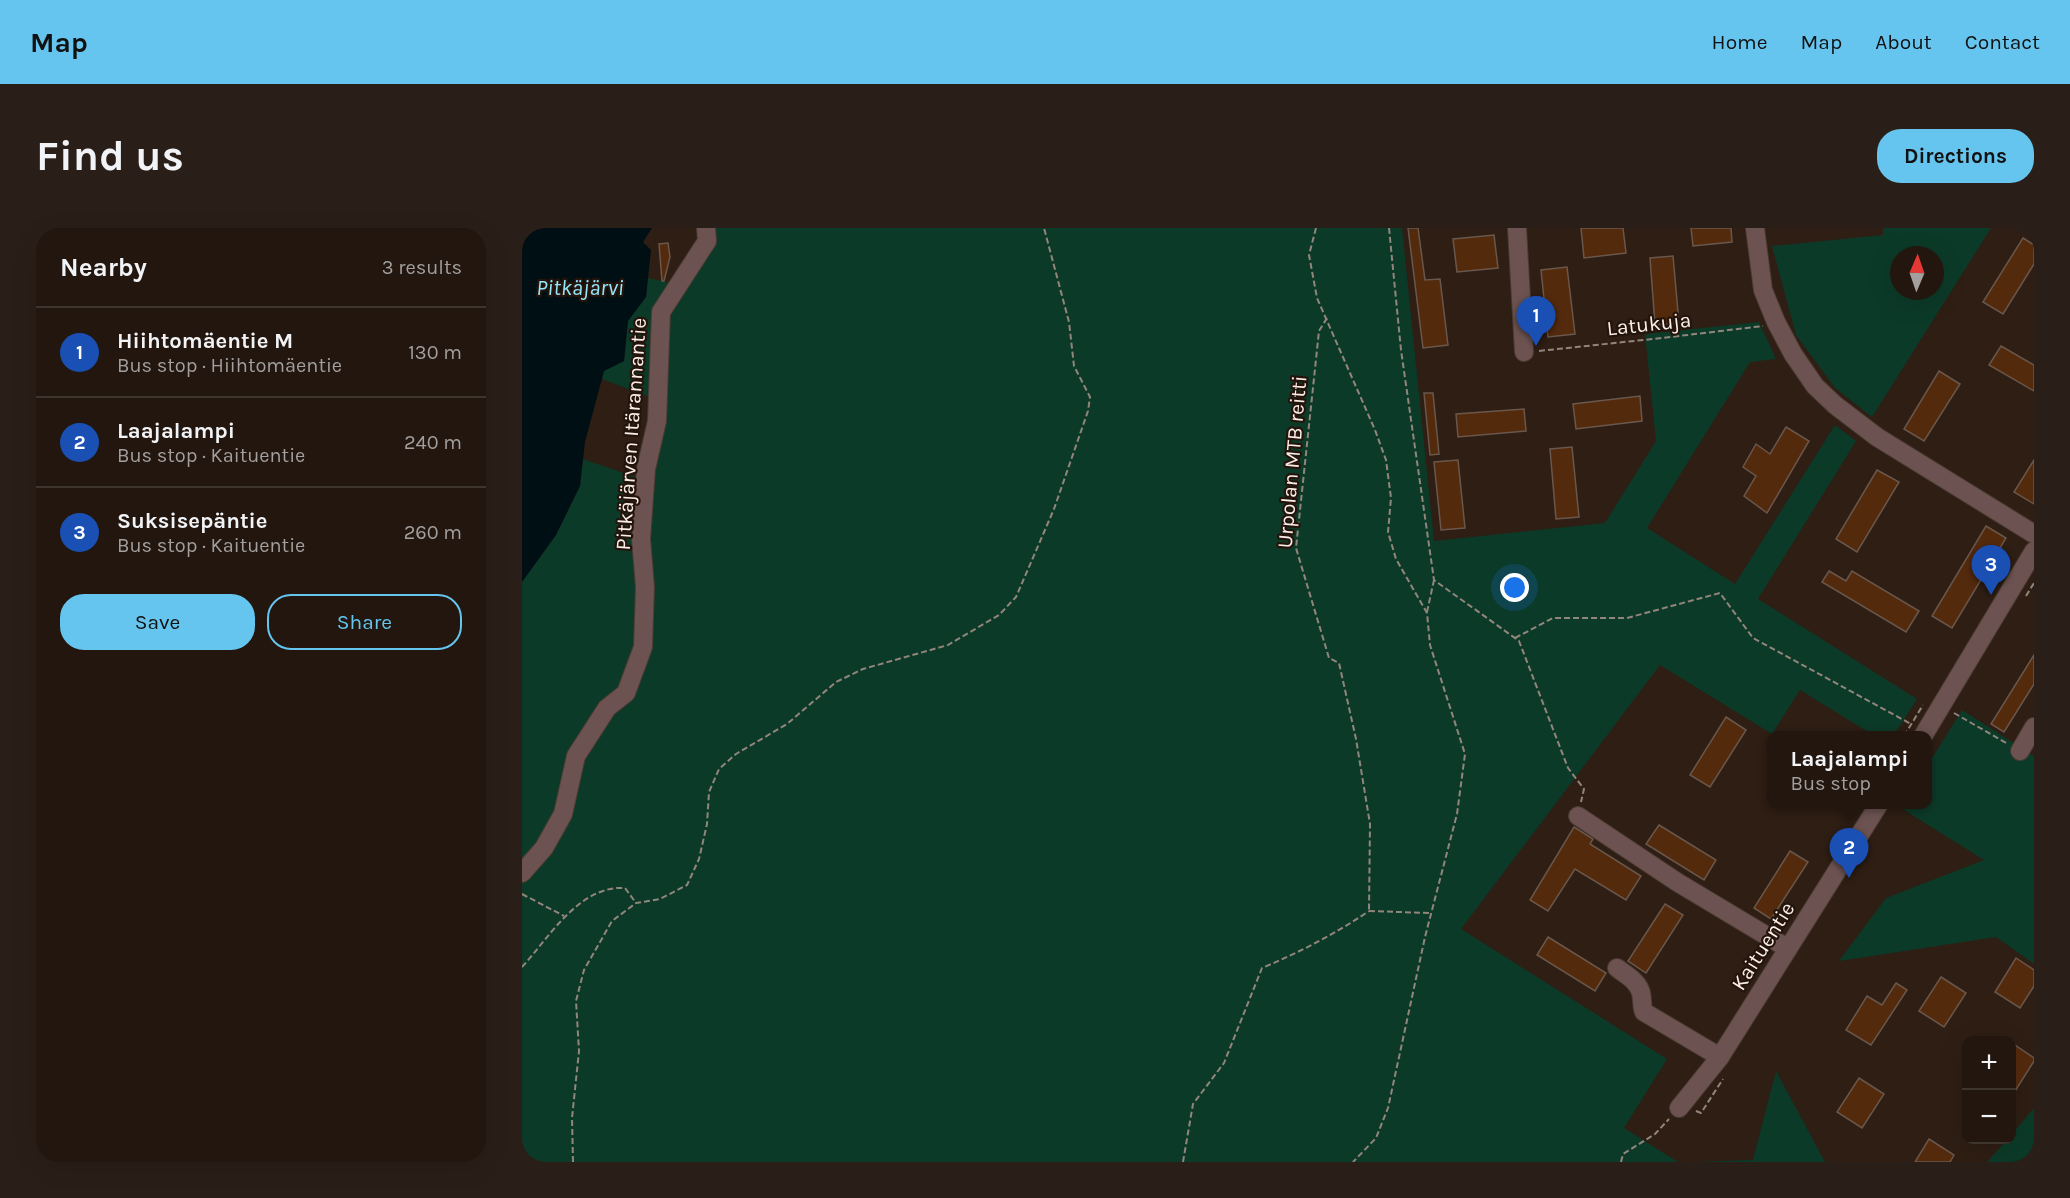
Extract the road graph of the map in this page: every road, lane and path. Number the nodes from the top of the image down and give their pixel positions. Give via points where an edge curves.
1 (706, 228) edge
2 (1044, 228) edge
3 (1316, 228) edge
4 (1389, 228) edge
5 (1517, 228) edge
6 (1755, 228) edge
7 (1327, 318) junction
8 (1776, 322) junction
9 (1524, 352) joint
10 (2034, 534) edge
11 (2034, 551) edge
12 (1434, 580) junction
13 (1427, 613) junction
14 (1515, 638) junction
15 (1942, 705) junction
16 (2034, 727) edge
17 (1917, 730) edge
18 (2020, 751) joint
19 (1584, 789) dead end
20 (1876, 809) edge
21 (1578, 816) dead end
22 (522, 873) edge
23 (522, 894) edge
24 (636, 903) junction
25 (1369, 911) junction
26 (1431, 913) junction
27 (566, 917) junction
28 (1787, 948) junction
29 (522, 967) edge
30 (1617, 968) dead end
31 (1720, 1057) junction
32 (1679, 1108) joint
33 (573, 1162) edge
34 (1183, 1162) edge
35 (1353, 1162) edge
36 (1621, 1162) edge

1 - 22 street, Pitkäjärven Itärannantie via 707,241 662,312 657,421 646,469 641,539 645,587 643,647 626,693 607,708 576,756 563,814 544,848
2 - 24 path via 1069,322 1074,366 1090,397 1054,509 1016,597 999,615 948,645 863,669 836,682 787,724 736,754 719,770 709,792 699,859 687,885 660,899
3 - 7 path via 1309,255 1317,298
4 - 12 path via 1401,350
5 - 9 street
6 - 8 street via 1763,290
7 - 13 path via 1386,460 1391,498 1388,532 1395,559
7 - 25 path, Urpolan MTB reitti via 1318,330 1296,548 1329,658 1339,663 1356,739 1370,824
8 - 9 path, Latukuja
8 - 10 street via 1815,386 1835,405 1877,437
11 - 15 street
12 - 13 path
12 - 14 path
13 - 26 path via 1430,645 1465,754 1457,814
14 - 17 path via 1553,618 1627,618 1720,593 1753,638
14 - 19 path via 1568,768
15 - 17 street
15 - 18 path
16 - 18 street
20 - 28 street, Kaituentie
21 - 28 street
23 - 27 path
24 - 27 path via 625,888 614,888 598,893
24 - 33 path via 612,921 584,970 576,1001 579,1052 572,1118
25 - 26 path
25 - 34 path via 1342,930 1262,968 1224,1063 1193,1104
26 - 35 path via 1388,1108 1376,1138
27 - 29 path
28 - 31 street, Kaituentie
30 - 31 street via 1637,984 1644,1012
31 - 32 street, Kaituentie
32 - 36 path via 1655,1134 1623,1154

